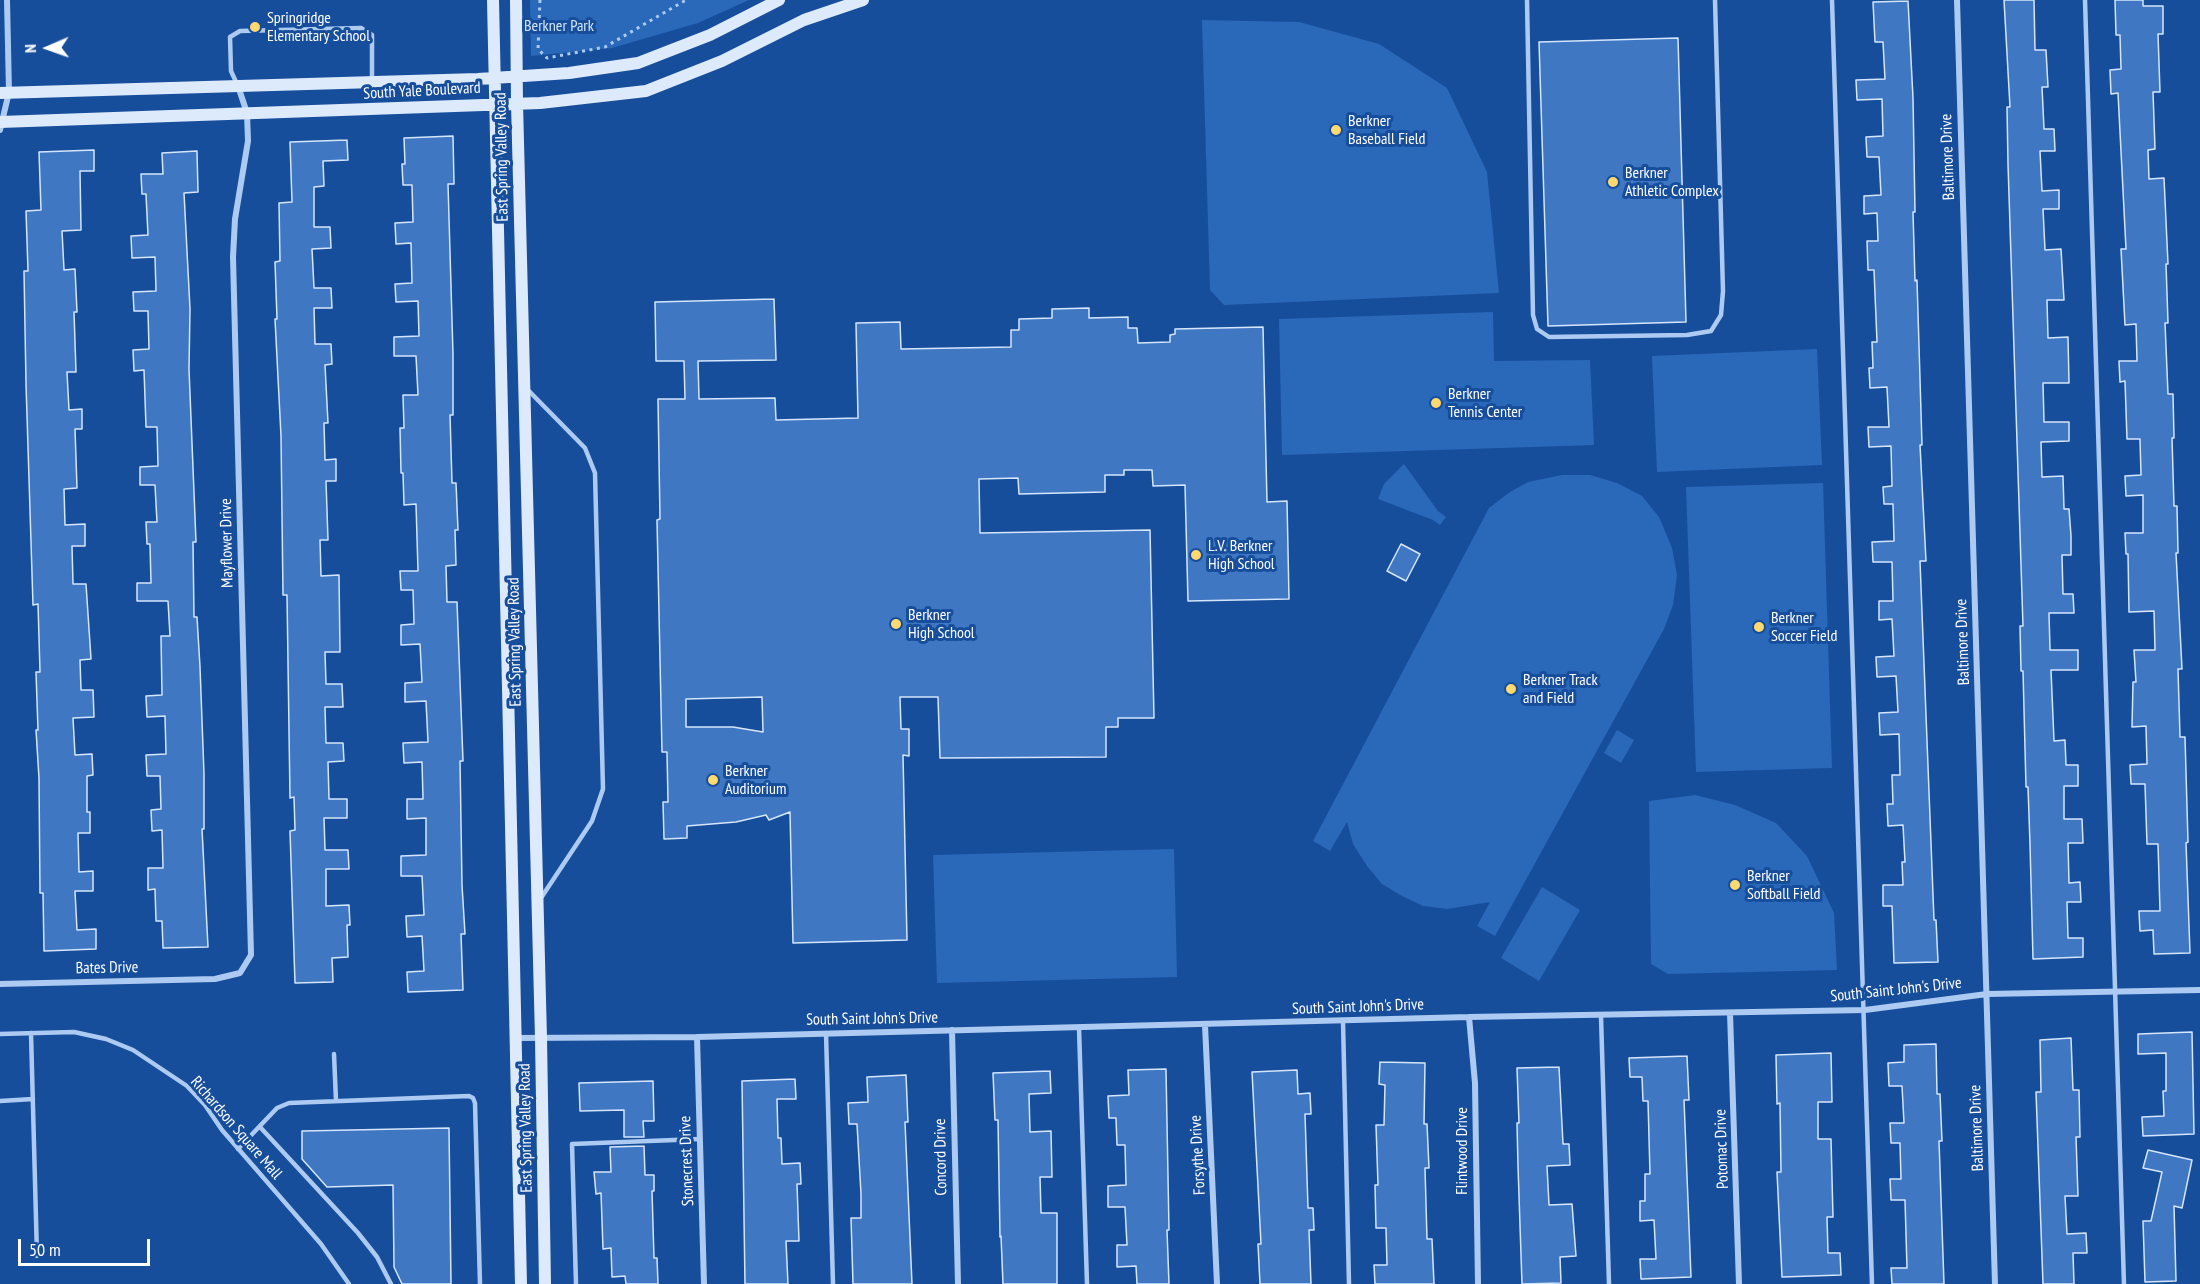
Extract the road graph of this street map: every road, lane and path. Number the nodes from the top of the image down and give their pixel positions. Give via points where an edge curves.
1 (7, 0) edge
2 (493, 0) edge
3 (516, 0) edge
4 (540, 0) edge
5 (686, 0) edge
6 (779, 0) edge
7 (863, 0) edge
8 (1527, 0) edge
9 (1715, 0) edge
10 (1832, 0) edge
11 (1957, 0) edge
12 (2085, 0) edge
13 (835, 4) edge
14 (517, 76) junction
15 (494, 78) junction
16 (372, 81) junction
17 (238, 85) junction
18 (4, 92) edge
19 (517, 103) junction
20 (495, 104) junction
21 (247, 113) junction
22 (0, 125) edge
23 (524, 386) junction
24 (538, 902) junction
25 (215, 979) joint
26 (0, 984) edge
27 (2200, 990) edge
28 (2116, 991) junction
29 (1987, 994) junction
30 (1865, 1010) junction
31 (1730, 1013) junction
32 (1601, 1016) junction
33 (1469, 1017) junction
34 (1343, 1021) junction
35 (1206, 1025) junction
36 (1079, 1028) junction
37 (952, 1030) junction
38 (31, 1033) junction
39 (0, 1034) edge
40 (826, 1034) junction
41 (696, 1037) junction
42 (515, 1038) junction
43 (541, 1038) junction
44 (334, 1054) dead end
45 (33, 1099) junction
46 (0, 1101) edge
47 (336, 1101) junction
48 (260, 1127) junction
49 (699, 1139) junction
50 (238, 1149) junction
51 (37, 1256) dead end
52 (350, 1284) edge
53 (391, 1284) edge
54 (480, 1284) edge
55 (521, 1284) edge
56 (545, 1284) edge
57 (576, 1284) edge
58 (704, 1284) edge
59 (833, 1284) edge
60 (958, 1284) edge
61 (1087, 1284) edge
62 (1217, 1284) edge
63 (1349, 1284) edge
64 (1478, 1284) edge
65 (1609, 1284) edge
66 (1739, 1284) edge
67 (1872, 1284) edge
68 (1995, 1284) edge
69 (2124, 1284) edge

1 - 18 street
2 - 15 street, East Spring Valley Road
3 - 14 street, East Spring Valley Road
4 - 5 path via 538,49 547,58 605,46
6 - 14 street, South Yale Boulevard via 710,35 638,63
7 - 13 street, South Yale Boulevard
8 - 9 lane via 1533,315 1536,329 1549,337 1687,335 1711,331 1721,315
10 - 30 lane
11 - 29 street, Baltimore Drive
12 - 28 lane
13 - 19 street, South Yale Boulevard via 722,61 646,91
14 - 15 street, South Yale Boulevard
14 - 19 street, East Spring Valley Road
15 - 16 street, South Yale Boulevard
15 - 20 street, East Spring Valley Road
16 - 17 street, South Yale Boulevard
16 - 17 lane via 372,36 361,28 240,31 230,37 231,71
17 - 18 street, South Yale Boulevard
17 - 21 street, Mayflower Drive
18 - 22 street
19 - 20 street, South Yale Boulevard
19 - 23 street, East Spring Valley Road
20 - 21 street, South Yale Boulevard
20 - 42 street, East Spring Valley Road
21 - 22 street, South Yale Boulevard
21 - 25 street, Mayflower Drive via 248,141 232,257 251,955 240,973
23 - 24 street, East Spring Valley Road
23 - 24 lane via 585,448 595,472 603,789 592,821
24 - 43 street, East Spring Valley Road
25 - 26 street, Bates Drive
27 - 28 street, South Saint John's Drive
28 - 29 street, South Saint John's Drive
28 - 69 lane
29 - 30 street, South Saint John's Drive
29 - 68 street, Baltimore Drive
30 - 31 street, South Saint John's Drive
30 - 67 lane
31 - 32 street, South Saint John's Drive
31 - 66 street, Potomac Drive
32 - 33 street, South Saint John's Drive
32 - 65 lane
33 - 34 street, South Saint John's Drive
33 - 64 street, Flintwood Drive via 1475,1083
34 - 35 street, South Saint John's Drive
34 - 63 lane
35 - 36 street, South Saint John's Drive
35 - 62 street, Forsythe Drive
36 - 37 street, South Saint John's Drive
36 - 61 lane
37 - 40 street, South Saint John's Drive
37 - 60 street, Concord Drive
38 - 39 lane, Richardson Square Mall
38 - 45 lane
38 - 50 lane, Richardson Square Mall via 74,1032 133,1050 187,1086
40 - 41 street, South Saint John's Drive
40 - 59 lane
41 - 43 street, South Saint John's Drive
41 - 49 street, Stonecrest Drive
42 - 43 street, South Saint John's Drive
42 - 55 street, East Spring Valley Road
43 - 56 street, East Spring Valley Road
44 - 47 lane
45 - 46 lane
45 - 51 lane
47 - 48 lane via 283,1104
47 - 54 lane via 473,1098
48 - 50 lane
48 - 53 lane via 358,1233
49 - 57 lane via 572,1144
49 - 58 street, Stonecrest Drive
50 - 52 lane, Richardson Square Mall via 321,1244

